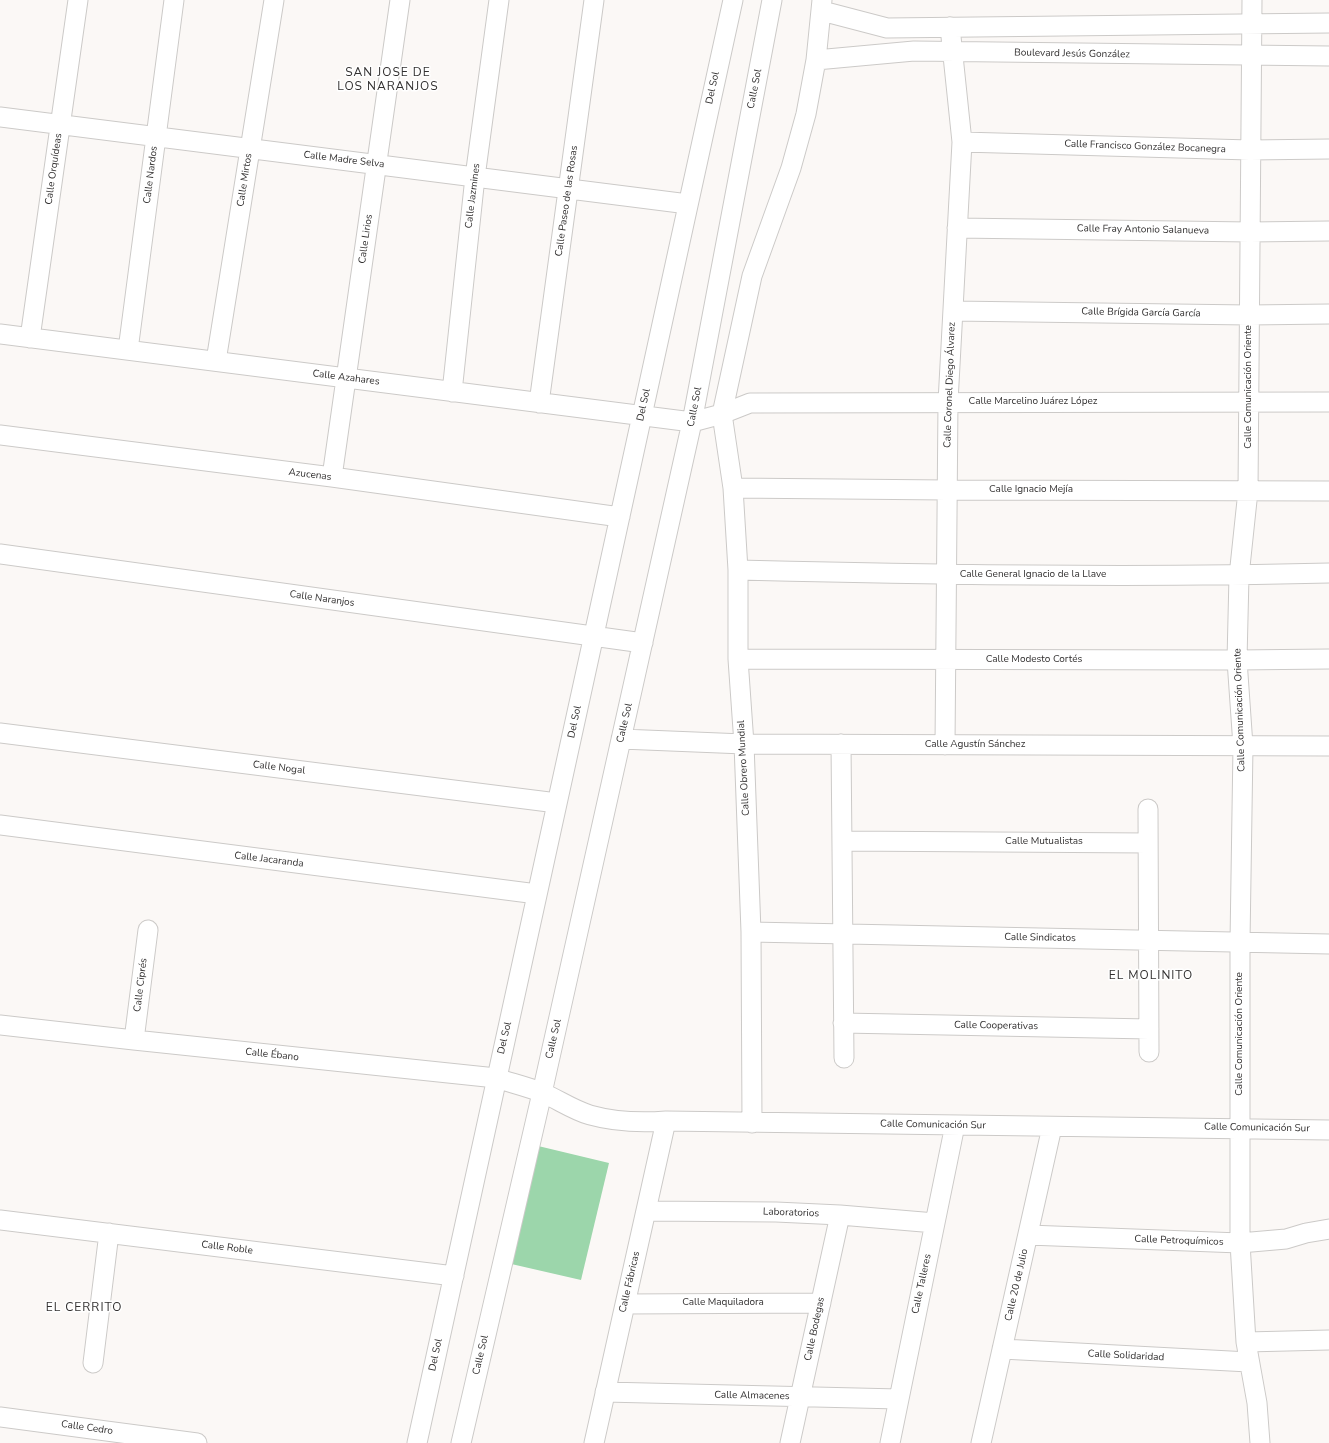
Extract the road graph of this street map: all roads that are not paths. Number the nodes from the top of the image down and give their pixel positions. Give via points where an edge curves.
1 (78, 0) edge
2 (174, 0) edge
3 (274, 0) edge
4 (400, 0) edge
5 (499, 0) edge
6 (594, 0) edge
7 (733, 0) edge
8 (772, 0) edge
9 (1252, 0) edge
10 (822, 6) edge
11 (1251, 24) junction
12 (1329, 24) edge
13 (950, 27) junction
14 (887, 28) junction
15 (914, 51) junction
16 (953, 52) junction
17 (1251, 56) junction
18 (1329, 56) edge
19 (816, 60) junction
20 (0, 117) edge
21 (60, 125) junction
22 (156, 137) junction
23 (962, 142) junction
24 (250, 149) junction
25 (1329, 149) edge
26 (1250, 150) junction
27 (377, 165) junction
28 (475, 177) junction
29 (568, 189) junction
30 (688, 204) junction
31 (957, 228) junction
32 (1329, 231) edge
33 (1250, 232) junction
34 (953, 311) junction
35 (1329, 314) edge
36 (1249, 315) junction
37 (0, 334) edge
38 (30, 338) junction
39 (128, 350) junction
40 (216, 361) junction
41 (346, 378) junction
42 (452, 392) junction
43 (948, 402) junction
44 (1249, 402) junction
45 (1329, 402) edge
46 (539, 403) junction
47 (722, 414) junction
48 (642, 416) junction
49 (692, 422) junction
50 (0, 435) edge
51 (332, 477) junction
52 (733, 488) junction
53 (947, 490) junction
54 (1329, 490) edge
55 (1248, 491) junction
56 (620, 516) junction
57 (0, 554) edge
58 (738, 570) junction
59 (1329, 573) edge
60 (946, 575) junction
61 (1239, 576) junction
62 (594, 636) junction
63 (643, 643) junction
64 (738, 659) junction
65 (946, 659) junction
66 (1329, 659) edge
67 (1237, 660) junction
68 (0, 734) edge
69 (621, 739) junction
70 (744, 744) junction
71 (841, 744) junction
72 (945, 745) junction
73 (1243, 746) junction
74 (1329, 746) edge
75 (557, 803) junction
76 (1148, 809) dead end
77 (0, 825) edge
78 (842, 841) junction
79 (1148, 843) junction
80 (537, 894) junction
81 (148, 930) dead end
82 (751, 932) junction
83 (842, 934) junction
84 (1149, 940) junction
85 (1240, 942) junction
86 (1329, 944) edge
87 (0, 1024) edge
88 (843, 1024) junction
89 (1149, 1029) junction
90 (134, 1040) junction
91 (1149, 1052) dead end
92 (844, 1058) dead end
93 (496, 1078) junction
94 (542, 1093) junction
95 (666, 1121) junction
96 (752, 1123) junction
97 (955, 1125) junction
98 (1052, 1126) junction
99 (1240, 1128) junction
100 (1329, 1130) edge
101 (646, 1211) junction
102 (840, 1216) junction
103 (0, 1220) edge
104 (935, 1224) junction
105 (1329, 1229) edge
106 (109, 1233) junction
107 (1028, 1235) junction
108 (1240, 1243) junction
109 (454, 1276) junction
110 (820, 1303) junction
111 (625, 1304) junction
112 (1329, 1340) edge
113 (1246, 1342) junction
114 (1002, 1349) junction
115 (1249, 1362) junction
116 (93, 1363) dead end
117 (605, 1392) junction
118 (800, 1397) junction
119 (899, 1399) junction
120 (0, 1417) edge
121 (197, 1443) edge
122 (417, 1443) edge
123 (461, 1443) edge
124 (594, 1443) edge
125 (790, 1443) edge
126 (890, 1443) edge
127 (981, 1443) edge
128 (1260, 1443) edge

1 - 21 street, Calle Orquídeas
2 - 22 street, Calle Nardos
3 - 24 street, Calle Mirtos
4 - 27 street, Calle Lirios
5 - 28 street, Calle Jazmines
6 - 29 street, Calle Paseo de las Rosas
7 - 30 street, Del Sol
8 - 49 street, Calle Sol
9 - 11 street, Calle Comunicación Oriente
10 - 14 street
10 - 19 street
11 - 12 street
11 - 13 street
11 - 17 street, Calle Comunicación Oriente
13 - 14 street
13 - 16 street, Calle Coronel Diego Álvarez
14 - 15 street
15 - 16 street, Boulevard Jesús González
15 - 19 street, Boulevard Jesús González
16 - 17 street, Boulevard Jesús González
16 - 23 street, Calle Coronel Diego Álvarez
17 - 18 street, Boulevard Jesús González
17 - 26 street, Calle Comunicación Oriente
19 - 47 street via 806,114 791,168 752,276
20 - 21 street, Calle Madre Selva
21 - 22 street, Calle Madre Selva
21 - 38 street, Calle Orquídeas
22 - 24 street, Calle Madre Selva
22 - 39 street, Calle Nardos
23 - 26 street, Calle Francisco González Bocanegra
23 - 31 street, Calle Coronel Diego Álvarez
24 - 27 street, Calle Madre Selva
24 - 40 street, Calle Mirtos
25 - 26 street, Calle Francisco González Bocanegra
26 - 33 street, Calle Comunicación Oriente
27 - 28 street, Calle Madre Selva
27 - 41 street, Calle Lirios
28 - 29 street, Calle Madre Selva
28 - 42 street, Calle Jazmines
29 - 30 street, Calle Madre Selva
29 - 46 street, Calle Paseo de las Rosas
30 - 48 street, Del Sol
31 - 33 street, Calle Fray Antonio Salanueva
31 - 34 street, Calle Coronel Diego Álvarez
32 - 33 street, Calle Fray Antonio Salanueva
33 - 36 street, Calle Comunicación Oriente
34 - 36 street, Calle Brígida García García
34 - 43 street, Calle Coronel Diego Álvarez
35 - 36 street, Calle Brígida García García
36 - 44 street, Calle Comunicación Oriente
37 - 38 street, Calle Azahares
38 - 39 street, Calle Azahares
39 - 40 street, Calle Azahares
40 - 41 street, Calle Azahares
41 - 42 street, Calle Azahares
41 - 51 street, Calle Lirios
42 - 46 street, Calle Azahares
43 - 44 street, Calle Marcelino Juárez López
43 - 47 street, Calle Marcelino Juárez López via 750,403
43 - 53 street, Calle Coronel Diego Álvarez
44 - 45 street, Calle Marcelino Juárez López
44 - 55 street, Calle Comunicación Oriente
46 - 48 street, Calle Azahares
47 - 49 street, Calle Marcelino Juárez López
47 - 52 street, Calle Obrero Mundial
48 - 49 street, Calle Azahares
48 - 56 street, Del Sol
49 - 63 street, Calle Sol
50 - 51 street, Azucenas
51 - 56 street, Azucenas
52 - 53 street, Calle Ignacio Mejía
52 - 58 street, Calle Obrero Mundial
53 - 55 street, Calle Ignacio Mejía
53 - 60 street, Calle Coronel Diego Álvarez
54 - 55 street, Calle Ignacio Mejía
55 - 61 street, Calle Comunicación Oriente
56 - 62 street, Del Sol
57 - 62 street, Calle Naranjos
58 - 60 street, Calle General Ignacio de la Llave
58 - 64 street, Calle Obrero Mundial
59 - 61 street, Calle General Ignacio de la Llave
60 - 61 street, Calle General Ignacio de la Llave
60 - 65 street, Calle Coronel Diego Álvarez
61 - 67 street, Calle Comunicación Oriente
62 - 63 street, Calle Naranjos
62 - 75 street, Del Sol
63 - 69 street, Calle Sol
64 - 65 street, Calle Modesto Cortés
64 - 70 street, Calle Obrero Mundial
65 - 67 street, Calle Modesto Cortés
65 - 72 street, Calle Coronel Diego Álvarez
66 - 67 street, Calle Modesto Cortés
67 - 73 street, Calle Comunicación Oriente
68 - 75 street, Calle Nogal
69 - 70 street, Calle Agustín Sánchez
69 - 94 street, Calle Sol
70 - 71 street, Calle Agustín Sánchez
70 - 82 street, Calle Obrero Mundial
71 - 72 street, Calle Agustín Sánchez
71 - 78 street
72 - 73 street, Calle Agustín Sánchez
73 - 74 street, Calle Agustín Sánchez
73 - 85 street, Calle Comunicación Oriente
75 - 80 street, Del Sol
76 - 79 street
77 - 80 street, Calle Jacaranda
78 - 79 street, Calle Mutualistas
78 - 83 street
79 - 84 street
80 - 93 street, Del Sol
81 - 90 street, Calle Ciprés
82 - 83 street, Calle Sindicatos
82 - 96 street, Calle Obrero Mundial
83 - 84 street, Calle Sindicatos
83 - 88 street
84 - 85 street, Calle Sindicatos
84 - 89 street
85 - 86 street, Calle Sindicatos
85 - 99 street, Calle Comunicación Oriente
87 - 90 street, Calle Ébano
88 - 89 street, Calle Cooperativas
88 - 92 street
89 - 91 street
90 - 93 street, Calle Ébano
93 - 94 street, Calle Ébano
93 - 109 street, Del Sol
94 - 95 street, Calle Comunicación Sur via 589,1115 640,1123
94 - 123 street, Calle Sol
95 - 96 street, Calle Comunicación Sur
95 - 101 street, Calle Fábricas
96 - 97 street, Calle Comunicación Sur
97 - 98 street, Calle Comunicación Sur
97 - 104 street, Calle Talleres
98 - 99 street, Calle Comunicación Sur
98 - 107 street, Calle 20 de Julio
99 - 100 street, Calle Comunicación Sur
99 - 108 street, Calle Comunicación Oriente
101 - 102 street, Laboratorios via 769,1212
101 - 111 street, Calle Fábricas
102 - 104 street, Laboratorios
102 - 110 street, Calle Bodegas
103 - 106 street, Calle Roble
104 - 119 street, Calle Talleres
105 - 108 street, Calle Petroquímicos via 1286,1239
106 - 109 street, Calle Roble
106 - 116 street
107 - 108 street, Calle Petroquímicos
107 - 114 street, Calle 20 de Julio
108 - 113 street, Calle Comunicación Oriente
109 - 122 street, Del Sol
110 - 111 street, Calle Maquiladora
110 - 118 street, Calle Bodegas
111 - 117 street, Calle Fábricas
112 - 113 street
113 - 115 street, Calle Comunicación Oriente
114 - 115 street, Calle Solidaridad
114 - 127 street, Calle 20 de Julio
115 - 128 street, Calle Comunicación Oriente via 1257,1403
117 - 118 street, Calle Almacenes
117 - 124 street, Calle Fábricas
118 - 119 street, Calle Almacenes
118 - 125 street, Calle Bodegas
119 - 126 street, Calle Talleres
120 - 121 street, Calle Cedro

